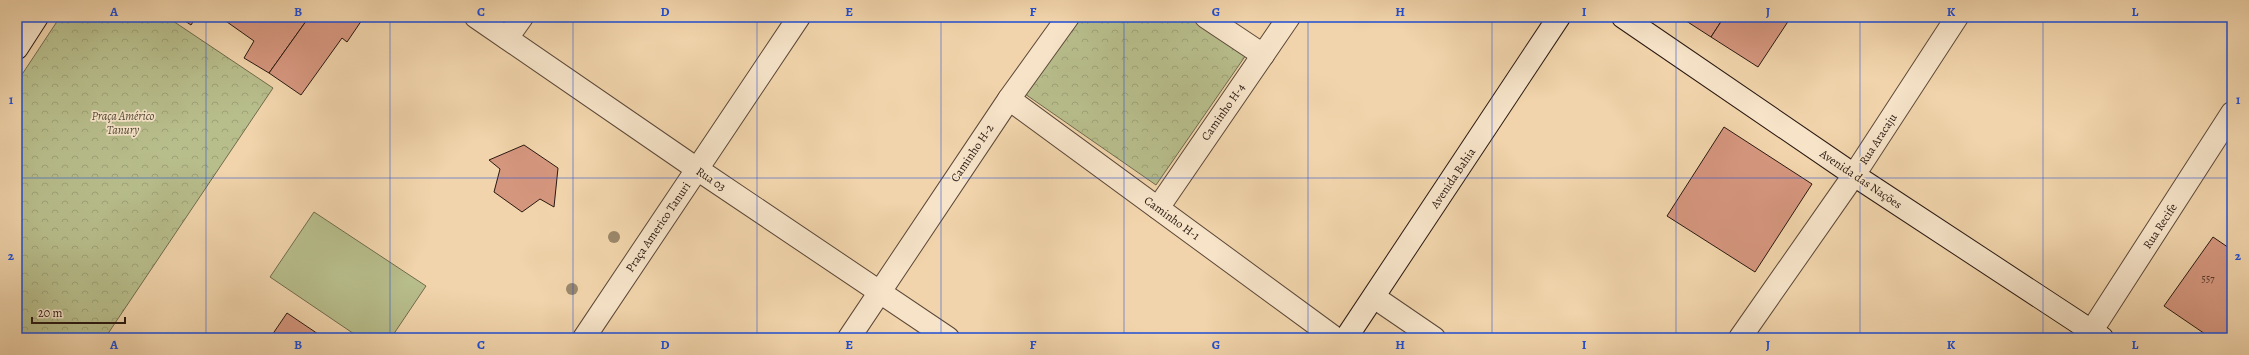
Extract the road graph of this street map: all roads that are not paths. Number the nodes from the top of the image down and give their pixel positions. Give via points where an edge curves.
1 (37, 17) edge
2 (476, 17) edge
3 (522, 17) edge
4 (799, 17) edge
5 (1068, 17) edge
6 (1206, 17) edge
7 (1289, 17) edge
8 (1559, 17) edge
9 (1623, 17) edge
10 (1957, 17) edge
11 (507, 38) junction
12 (17, 48) edge
13 (1262, 55) junction
14 (1010, 99) junction
15 (2232, 113) edge
16 (697, 169) junction
17 (1854, 175) junction
18 (1158, 208) junction
19 (879, 291) junction
20 (1374, 297) junction
21 (2094, 336) edge
22 (584, 338) edge
23 (849, 338) edge
24 (948, 338) edge
25 (1335, 338) edge
26 (1346, 338) edge
27 (1434, 338) edge
28 (1740, 338) edge

1 - 12 street
2 - 11 street, Rua 03
3 - 11 street
4 - 16 street, Praça Americo Tanuri
5 - 14 street, Caminho H-2
6 - 13 street
7 - 13 street, Caminho H-4
8 - 20 street, Avenida Bahia
9 - 17 street, Avenida das Nações
10 - 17 street, Rua Aracaju
11 - 16 street, Rua 03
13 - 18 street, Caminho H-4
14 - 18 street, Caminho H-1
14 - 19 street, Caminho H-2
15 - 21 street, Rua Recife
16 - 19 street, Rua 03
16 - 22 street, Praça Americo Tanuri
17 - 21 street, Avenida das Nações
17 - 28 street, Rua Aracaju
18 - 25 street, Caminho H-1
19 - 23 street, Caminho H-2
19 - 24 street, Rua 03
20 - 26 street, Avenida Bahia
20 - 27 street

